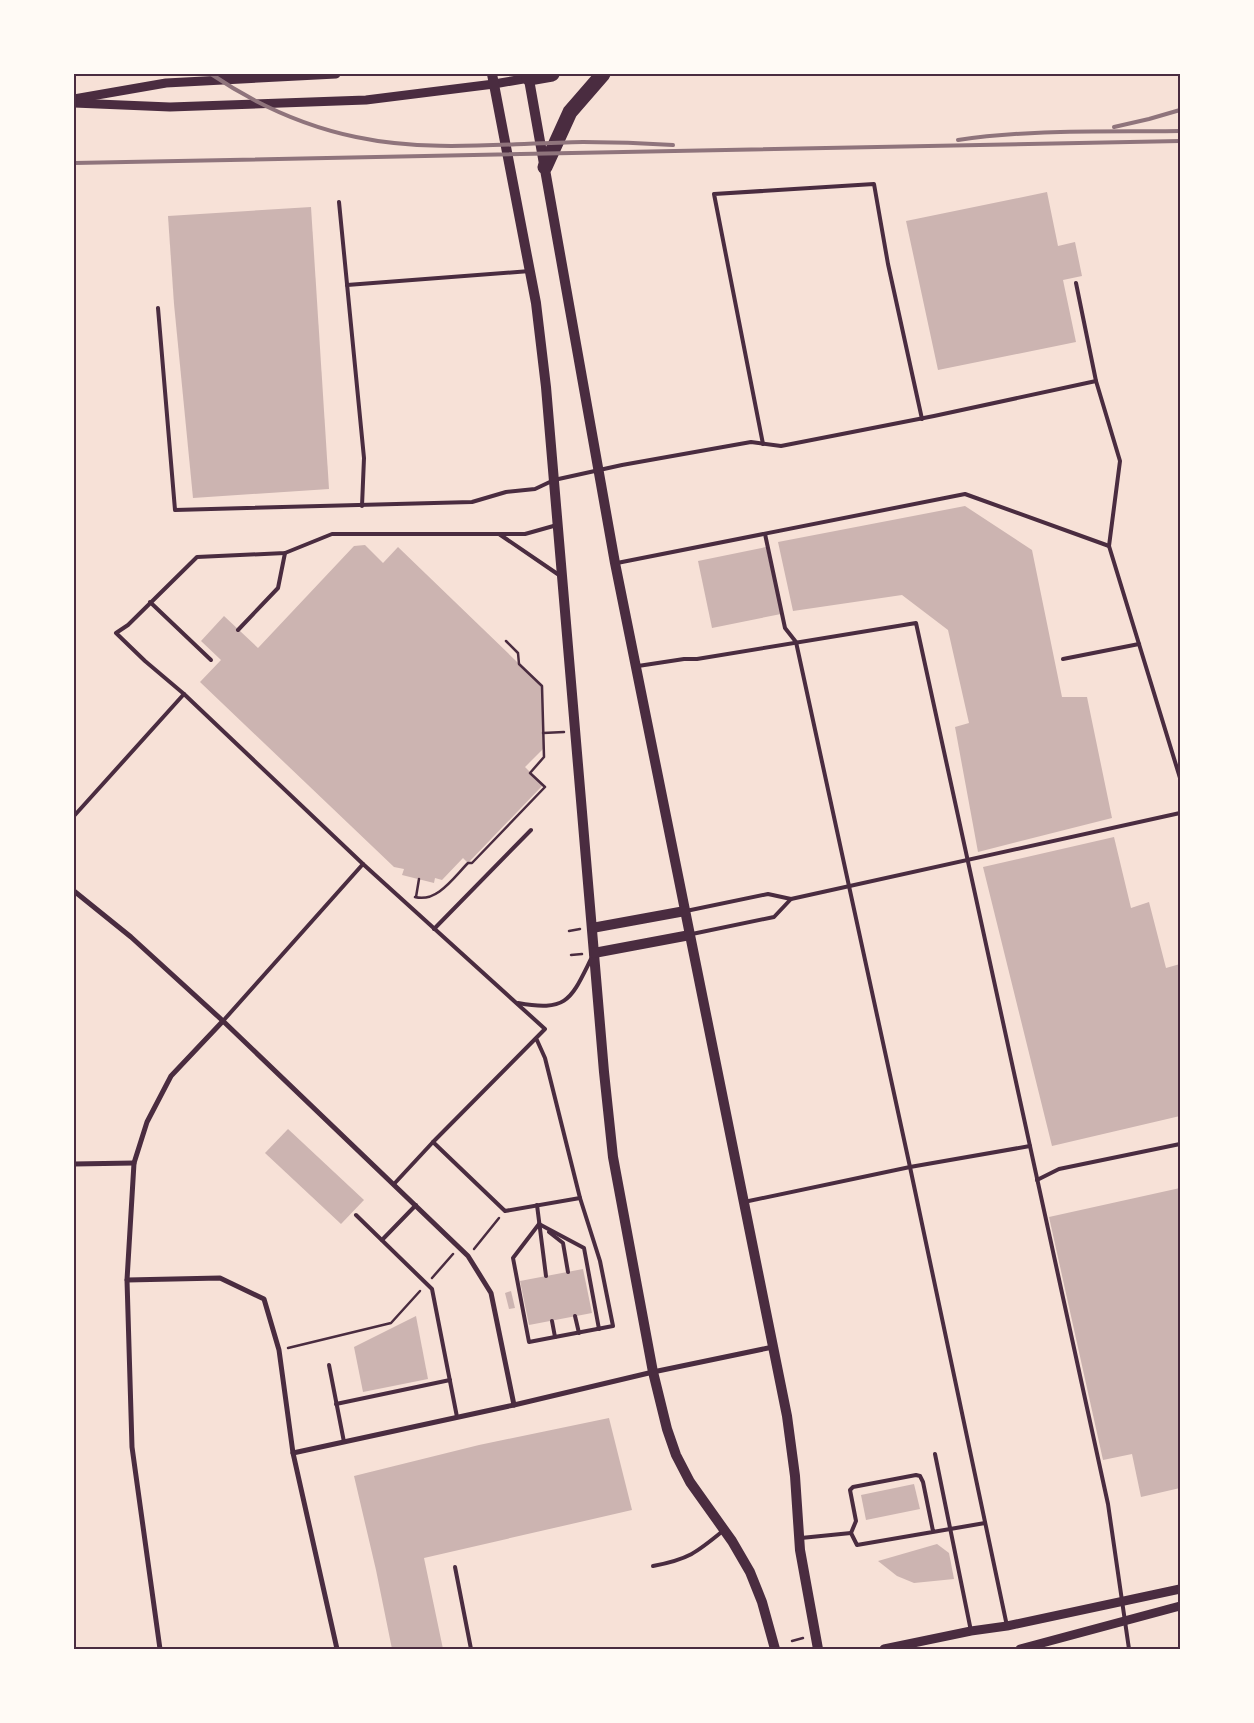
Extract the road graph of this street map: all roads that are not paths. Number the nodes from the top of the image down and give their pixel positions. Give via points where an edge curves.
1 (336, 74) edge
2 (552, 74) edge
3 (603, 74) edge
4 (529, 76) edge
5 (493, 79) edge
6 (74, 99) edge
7 (74, 103) edge
8 (545, 167) junction
9 (340, 202) dead end
10 (530, 271) junction
11 (1076, 283) dead end
12 (348, 285) junction
13 (158, 308) dead end
14 (1096, 381) junction
15 (922, 419) junction
16 (763, 444) junction
17 (598, 472) junction
18 (554, 480) junction
19 (362, 506) junction
20 (558, 525) junction
21 (499, 534) junction
22 (765, 534) junction
23 (1109, 546) junction
24 (285, 553) junction
25 (615, 563) junction
26 (562, 576) junction
27 (150, 602) junction
28 (238, 630) dead end
29 (796, 642) junction
30 (1139, 644) junction
31 (1063, 659) dead end
32 (211, 660) dead end
33 (636, 667) junction
34 (184, 694) junction
35 (1180, 778) edge
36 (1180, 813) edge
37 (74, 816) edge
38 (531, 830) dead end
39 (968, 861) junction
40 (363, 864) junction
41 (849, 887) junction
42 (74, 891) edge
43 (791, 899) junction
44 (685, 911) junction
45 (592, 928) junction
46 (434, 930) junction
47 (690, 935) junction
48 (594, 953) junction
49 (516, 1002) junction
50 (223, 1021) junction
51 (536, 1038) junction
52 (433, 1142) junction
53 (1180, 1144) edge
54 (1030, 1146) junction
55 (134, 1163) junction
56 (74, 1164) edge
57 (910, 1167) junction
58 (1038, 1180) junction
59 (394, 1184) junction
60 (580, 1198) junction
61 (744, 1202) junction
62 (416, 1205) junction
63 (537, 1205) junction
64 (356, 1215) dead end
65 (539, 1224) junction
66 (382, 1240) junction
67 (568, 1272) dead end
68 (546, 1276) dead end
69 (126, 1280) junction
70 (575, 1316) dead end
71 (552, 1321) dead end
72 (599, 1329) junction
73 (579, 1333) junction
74 (555, 1337) junction
75 (773, 1347) junction
76 (328, 1365) dead end
77 (653, 1372) junction
78 (450, 1380) junction
79 (336, 1404) junction
80 (514, 1405) junction
81 (457, 1417) junction
82 (344, 1442) junction
83 (293, 1453) junction
84 (935, 1454) dead end
85 (985, 1523) junction
86 (724, 1530) junction
87 (952, 1530) junction
88 (933, 1531) junction
89 (851, 1533) junction
90 (799, 1539) junction
91 (653, 1566) dead end
92 (455, 1567) dead end
93 (1180, 1589) edge
94 (1123, 1601) junction
95 (1180, 1606) edge
96 (1125, 1621) junction
97 (1007, 1626) junction
98 (971, 1631) junction
99 (160, 1649) edge
100 (337, 1649) edge
101 (471, 1649) edge
102 (775, 1649) edge
103 (818, 1649) edge
104 (884, 1649) edge
105 (1020, 1649) edge
106 (1129, 1649) edge

1 - 6 street via 166,83
2 - 4 highway
3 - 8 highway via 570,112
4 - 5 street
4 - 8 main road
5 - 7 street via 366,100 170,107
5 - 10 main road
8 - 17 main road
9 - 12 lane
10 - 12 lane
10 - 18 main road via 546,387
11 - 14 lane
12 - 19 lane via 364,458
13 - 19 lane via 176,510
14 - 15 lane
14 - 23 lane via 1120,461
15 - 16 lane via 781,446
15 - 16 lane via 874,184 714,194
16 - 17 lane via 751,442
17 - 18 lane
17 - 25 main road
18 - 19 lane via 535,489 506,492 472,502
18 - 20 main road
20 - 21 lane via 531,533
20 - 26 main road
21 - 24 lane via 332,534
21 - 26 lane
22 - 23 lane via 964,494
22 - 25 lane
22 - 29 lane via 785,628
23 - 30 lane
24 - 27 lane via 197,557
24 - 28 lane via 278,588
25 - 33 main road
26 - 45 main road
27 - 32 lane
27 - 34 lane via 116,633
29 - 33 lane
29 - 39 lane via 916,623
29 - 41 lane
30 - 31 lane
30 - 35 lane
33 - 44 main road
34 - 37 lane
34 - 40 lane
36 - 39 lane
38 - 46 lane
39 - 41 lane
39 - 54 lane
40 - 46 lane
40 - 50 lane
41 - 43 lane
41 - 57 lane
42 - 50 street
43 - 44 lane via 768,894
43 - 47 lane via 774,916
44 - 45 main road
44 - 47 main road
45 - 48 main road
46 - 49 lane
47 - 48 main road
47 - 61 main road
48 - 49 lane via 574,992 566,1000 546,1006
48 - 77 main road via 613,1157
49 - 51 lane via 545,1029
50 - 55 street via 171,1076 147,1122
50 - 59 street
51 - 52 lane
51 - 60 lane via 545,1058
52 - 59 lane
52 - 63 lane via 505,1211
53 - 58 lane via 1059,1169
54 - 57 lane
54 - 58 lane
55 - 56 street
55 - 69 street
57 - 61 lane
57 - 85 lane
58 - 94 lane via 1108,1504
59 - 62 street
60 - 63 lane
60 - 72 lane via 600,1260 613,1326
61 - 75 main road
62 - 66 lane
62 - 80 street via 468,1256 490,1293
63 - 65 lane
64 - 66 lane
65 - 67 lane via 563,1242
65 - 68 lane
65 - 72 lane via 584,1248
65 - 74 lane via 513,1258 529,1342
66 - 78 lane via 432,1289
69 - 83 street via 220,1278 264,1299 280,1350
69 - 99 street via 132,1447
70 - 73 lane
71 - 74 lane
72 - 73 lane
73 - 74 lane
75 - 77 street
75 - 90 main road via 791,1442
76 - 79 lane
77 - 80 street
77 - 86 main road via 679,1462
78 - 79 lane
78 - 81 lane
79 - 82 lane
80 - 81 street
81 - 82 street
82 - 83 street
83 - 100 street
84 - 87 lane
85 - 87 lane
85 - 97 lane
86 - 91 lane via 692,1555
86 - 102 main road via 750,1572
87 - 88 lane
87 - 98 lane
88 - 89 lane via 857,1545
88 - 89 lane via 923,1482 916,1475 853,1487 850,1490 856,1520
89 - 90 lane
90 - 103 main road
92 - 101 lane
93 - 94 street
94 - 96 lane
94 - 97 street
95 - 96 street
96 - 105 street
96 - 106 lane
97 - 98 street
98 - 104 street

